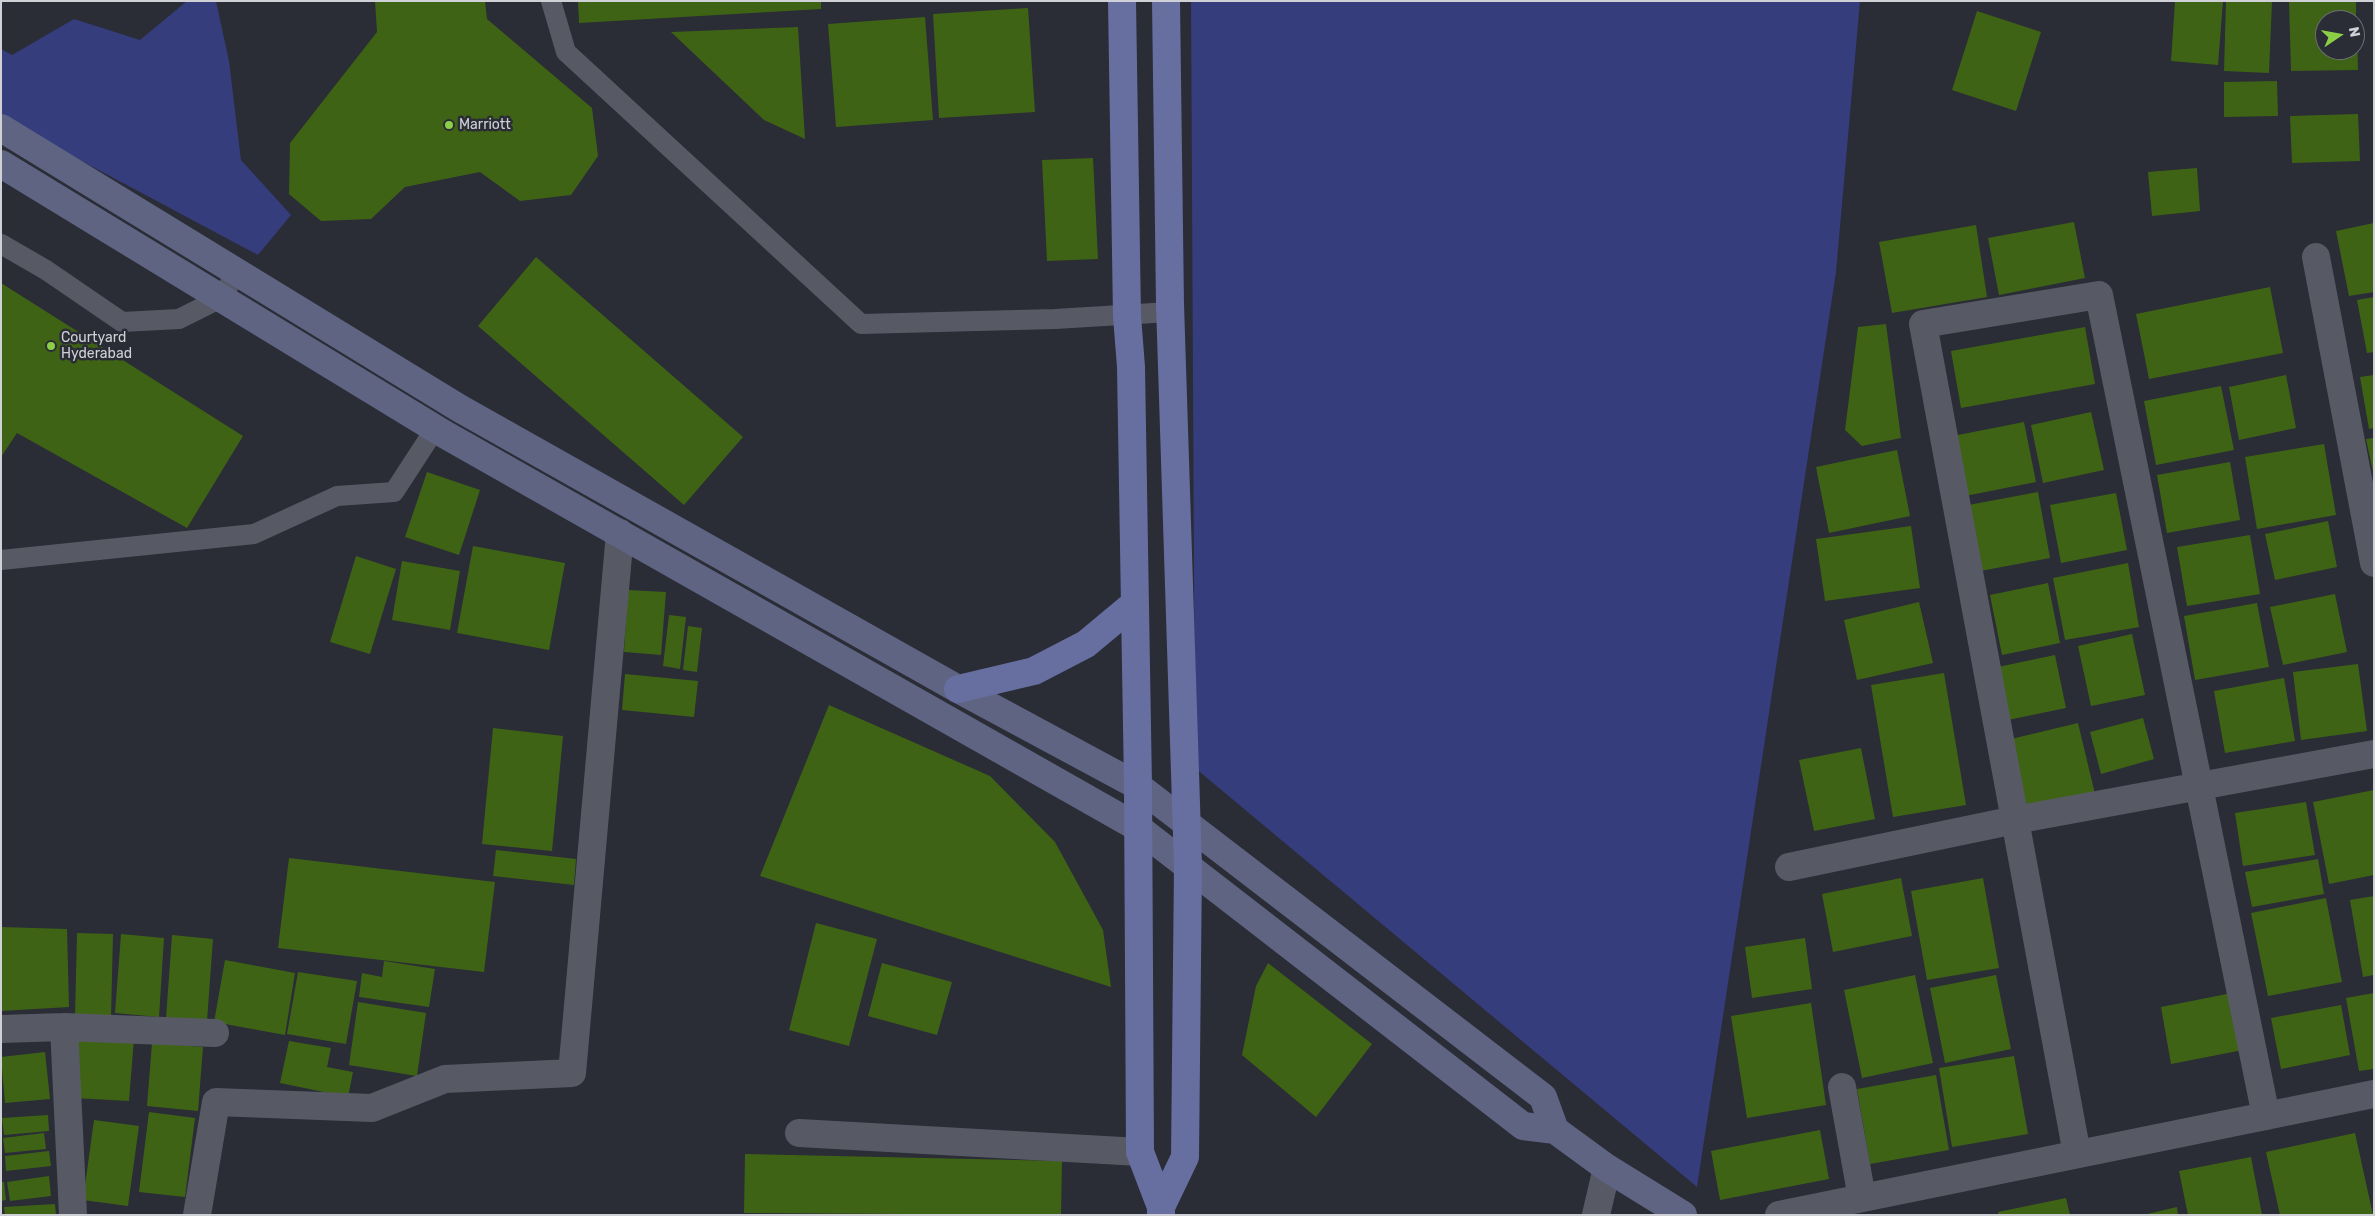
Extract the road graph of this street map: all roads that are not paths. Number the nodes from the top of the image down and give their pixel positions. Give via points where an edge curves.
1 (551, 1) edge
2 (1122, 1) edge
3 (1166, 1) edge
4 (1, 128) edge
5 (1, 164) edge
6 (1, 244) edge
7 (2316, 257) dead end
8 (237, 272) junction
9 (221, 298) junction
10 (1170, 312) junction
11 (1127, 316) junction
12 (435, 429) junction
13 (620, 533) junction
14 (2372, 547) edge
15 (1, 560) edge
16 (1134, 604) junction
17 (958, 689) junction
18 (2374, 754) edge
19 (1138, 786) junction
20 (2198, 787) junction
21 (2016, 820) junction
22 (1186, 822) junction
23 (1137, 827) junction
24 (1188, 866) junction
25 (1789, 867) dead end
26 (64, 1027) junction
27 (1, 1029) edge
28 (215, 1034) dead end
29 (1842, 1087) dead end
30 (2374, 1094) edge
31 (2266, 1116) junction
32 (1555, 1130) junction
33 (799, 1133) dead end
34 (1140, 1152) junction
35 (2077, 1154) junction
36 (1607, 1168) junction
37 (1862, 1198) junction
38 (1161, 1211) edge
39 (73, 1215) edge
40 (197, 1215) edge
41 (1596, 1215) edge
42 (1683, 1215) edge
43 (1779, 1215) edge

1 - 11 lane via 566,52 861,324
2 - 11 main road
3 - 10 main road
4 - 8 main road
5 - 9 main road
6 - 9 lane via 46,270 122,322 179,319
7 - 14 street
8 - 9 lane
8 - 17 main road via 460,408
9 - 12 main road
10 - 11 lane
10 - 22 main road
11 - 16 main road via 1131,367
12 - 13 main road
12 - 15 lane via 394,492 337,496 254,534
13 - 23 main road
13 - 40 street via 572,1073 445,1078 372,1108 216,1102
16 - 17 main road via 1086,644 1034,671
16 - 19 main road
17 - 19 main road
18 - 20 street
19 - 22 main road
19 - 23 main road
20 - 21 street
20 - 21 street via 2099,294 1923,324
20 - 31 street
21 - 25 street
21 - 35 street
22 - 24 main road
22 - 32 main road via 1543,1096
23 - 24 main road
23 - 34 main road
24 - 32 main road via 1523,1126
24 - 38 main road via 1185,1157
26 - 27 street
26 - 28 street
26 - 39 street
29 - 37 street
30 - 31 street
31 - 35 street
32 - 36 main road
33 - 34 street
34 - 38 main road
35 - 37 street
36 - 41 street
36 - 42 main road
37 - 43 street

